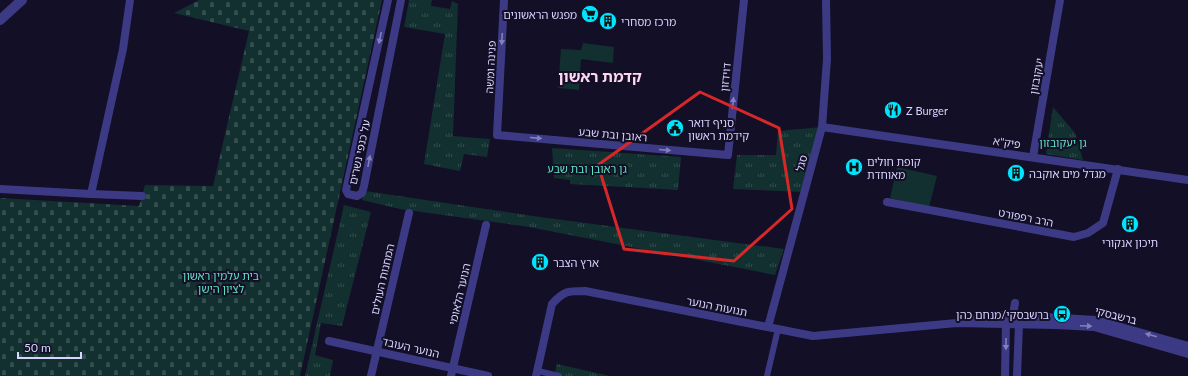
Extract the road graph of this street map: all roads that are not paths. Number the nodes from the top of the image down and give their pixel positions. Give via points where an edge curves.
1 (22, 0) edge
2 (130, 0) edge
3 (388, 0) edge
4 (401, 0) edge
5 (504, 0) edge
6 (744, 0) edge
7 (826, 0) edge
8 (1060, 0) edge
9 (0, 20) edge
10 (822, 127) junction
11 (497, 135) joint
12 (728, 156) joint
13 (1033, 157) junction
14 (1118, 169) junction
15 (1188, 180) edge
16 (0, 189) edge
17 (91, 194) junction
18 (142, 196) dead end
19 (887, 202) dead end
20 (409, 213) dead end
21 (486, 225) dead end
22 (1014, 303) dead end
23 (1013, 315) junction
24 (957, 323) junction
25 (1006, 324) junction
26 (1019, 324) junction
27 (768, 327) junction
28 (778, 329) junction
29 (329, 341) dead end
30 (1188, 346) edge
31 (376, 351) junction
32 (1188, 354) edge
33 (452, 372) edge
34 (537, 374) edge
35 (371, 376) edge
36 (488, 376) edge
37 (559, 376) edge
38 (767, 376) edge
39 (1005, 376) edge
40 (1017, 376) edge

1 - 9 street
2 - 17 street via 126,36
3 -> 4 street, על כנפי נשרים via 346,190 348,194 357,196 362,193 364,186
5 -> 11 street, פנינה ומשה
12 -> 6 street, דוידזון
7 - 10 street, סגל via 828,59
8 - 13 street, יעקובזון
10 - 13 street, פיק"א
10 - 27 street, סגל
11 -> 12 street, ראובן ובת שבע
13 - 14 street, פיק"א
14 - 15 street, פיק"א
14 - 19 street, הרב רפפורט via 1103,223 1088,233 1074,237
16 - 17 street
17 - 18 street
20 - 31 street, המחנות העולים
21 - 33 street, הנוער הלאומי
22 - 23 street
23 - 24 street, תנועות הנוער
23 - 25 street
23 - 26 street
30 -> 23 street, ברשבסקי via 1096,320
24 - 25 street, תנועות הנוער
24 - 28 street, תנועות הנוער via 813,336
25 - 26 street, תנועות הנוער
25 -> 39 street
26 -> 32 street, ברשבסקי via 1094,327
26 - 40 street
27 - 28 street, תנועות הנוער
27 - 34 street, תנועות הנוער via 585,291 567,290 552,304
28 - 38 street
29 - 31 street, הנוער העובד
31 - 33 street, הנוער העובד
31 - 35 street, המחנות העולים
33 - 36 street, הנוער העובד
34 - 37 street

